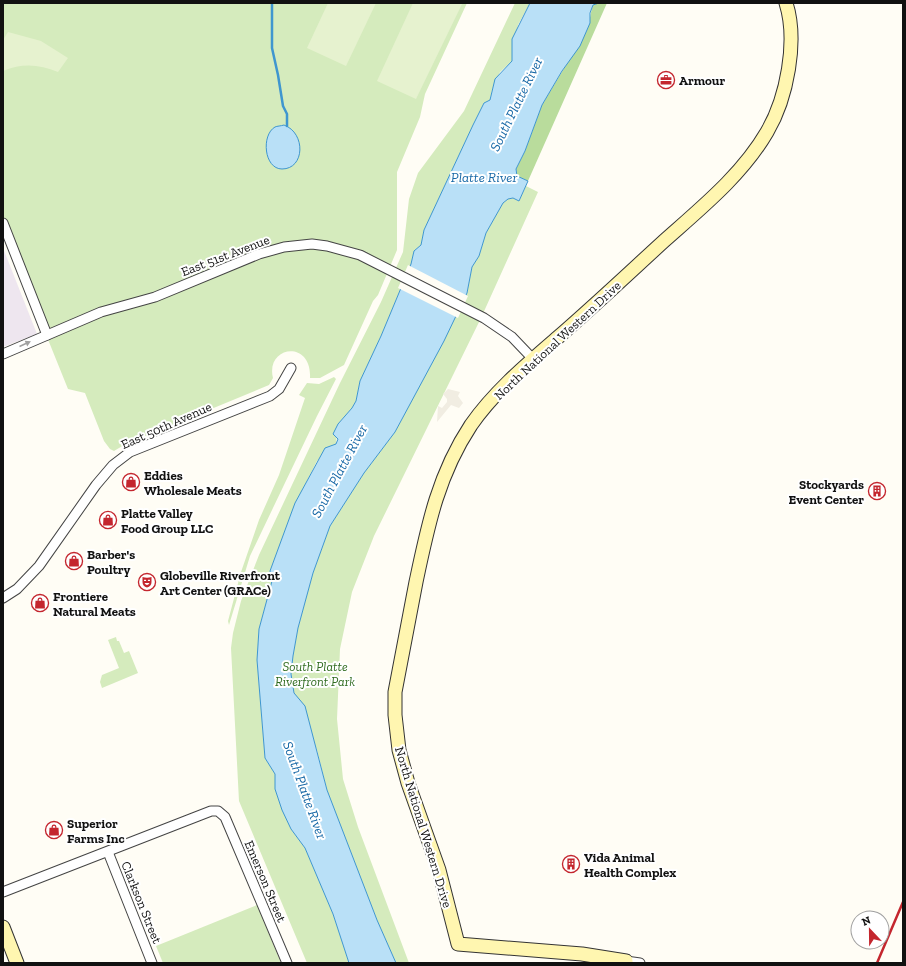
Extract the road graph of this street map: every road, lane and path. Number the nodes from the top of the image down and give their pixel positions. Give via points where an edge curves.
1 (787, 6) edge
2 (3, 223) edge
3 (47, 335) junction
4 (3, 354) edge
5 (533, 359) junction
6 (291, 368) dead end
7 (3, 598) edge
8 (108, 852) junction
9 (3, 892) edge
10 (3, 927) edge
11 (626, 962) edge
12 (17, 963) edge
13 (152, 963) edge
14 (287, 963) edge
15 (640, 963) edge

1 - 5 street, North National Western Drive via 790,58 782,98 766,133 752,153 698,211
2 - 3 street
4 -> 3 street, East 51st Avenue
3 - 5 street, East 51st Avenue via 101,312 155,296 259,254 284,247 312,244 344,249 381,265 484,318 512,337
5 - 11 street, North National Western Drive via 495,396 473,423 446,470 435,498 395,692 399,750 439,870 458,944 582,954
6 - 7 street, East 50th Avenue via 279,389 270,396 130,452 113,465 39,566 17,589
8 - 9 street
8 - 13 street, Clarkson Street
8 - 14 street, Emerson Street via 218,811 225,817
10 - 12 street
11 - 15 street

